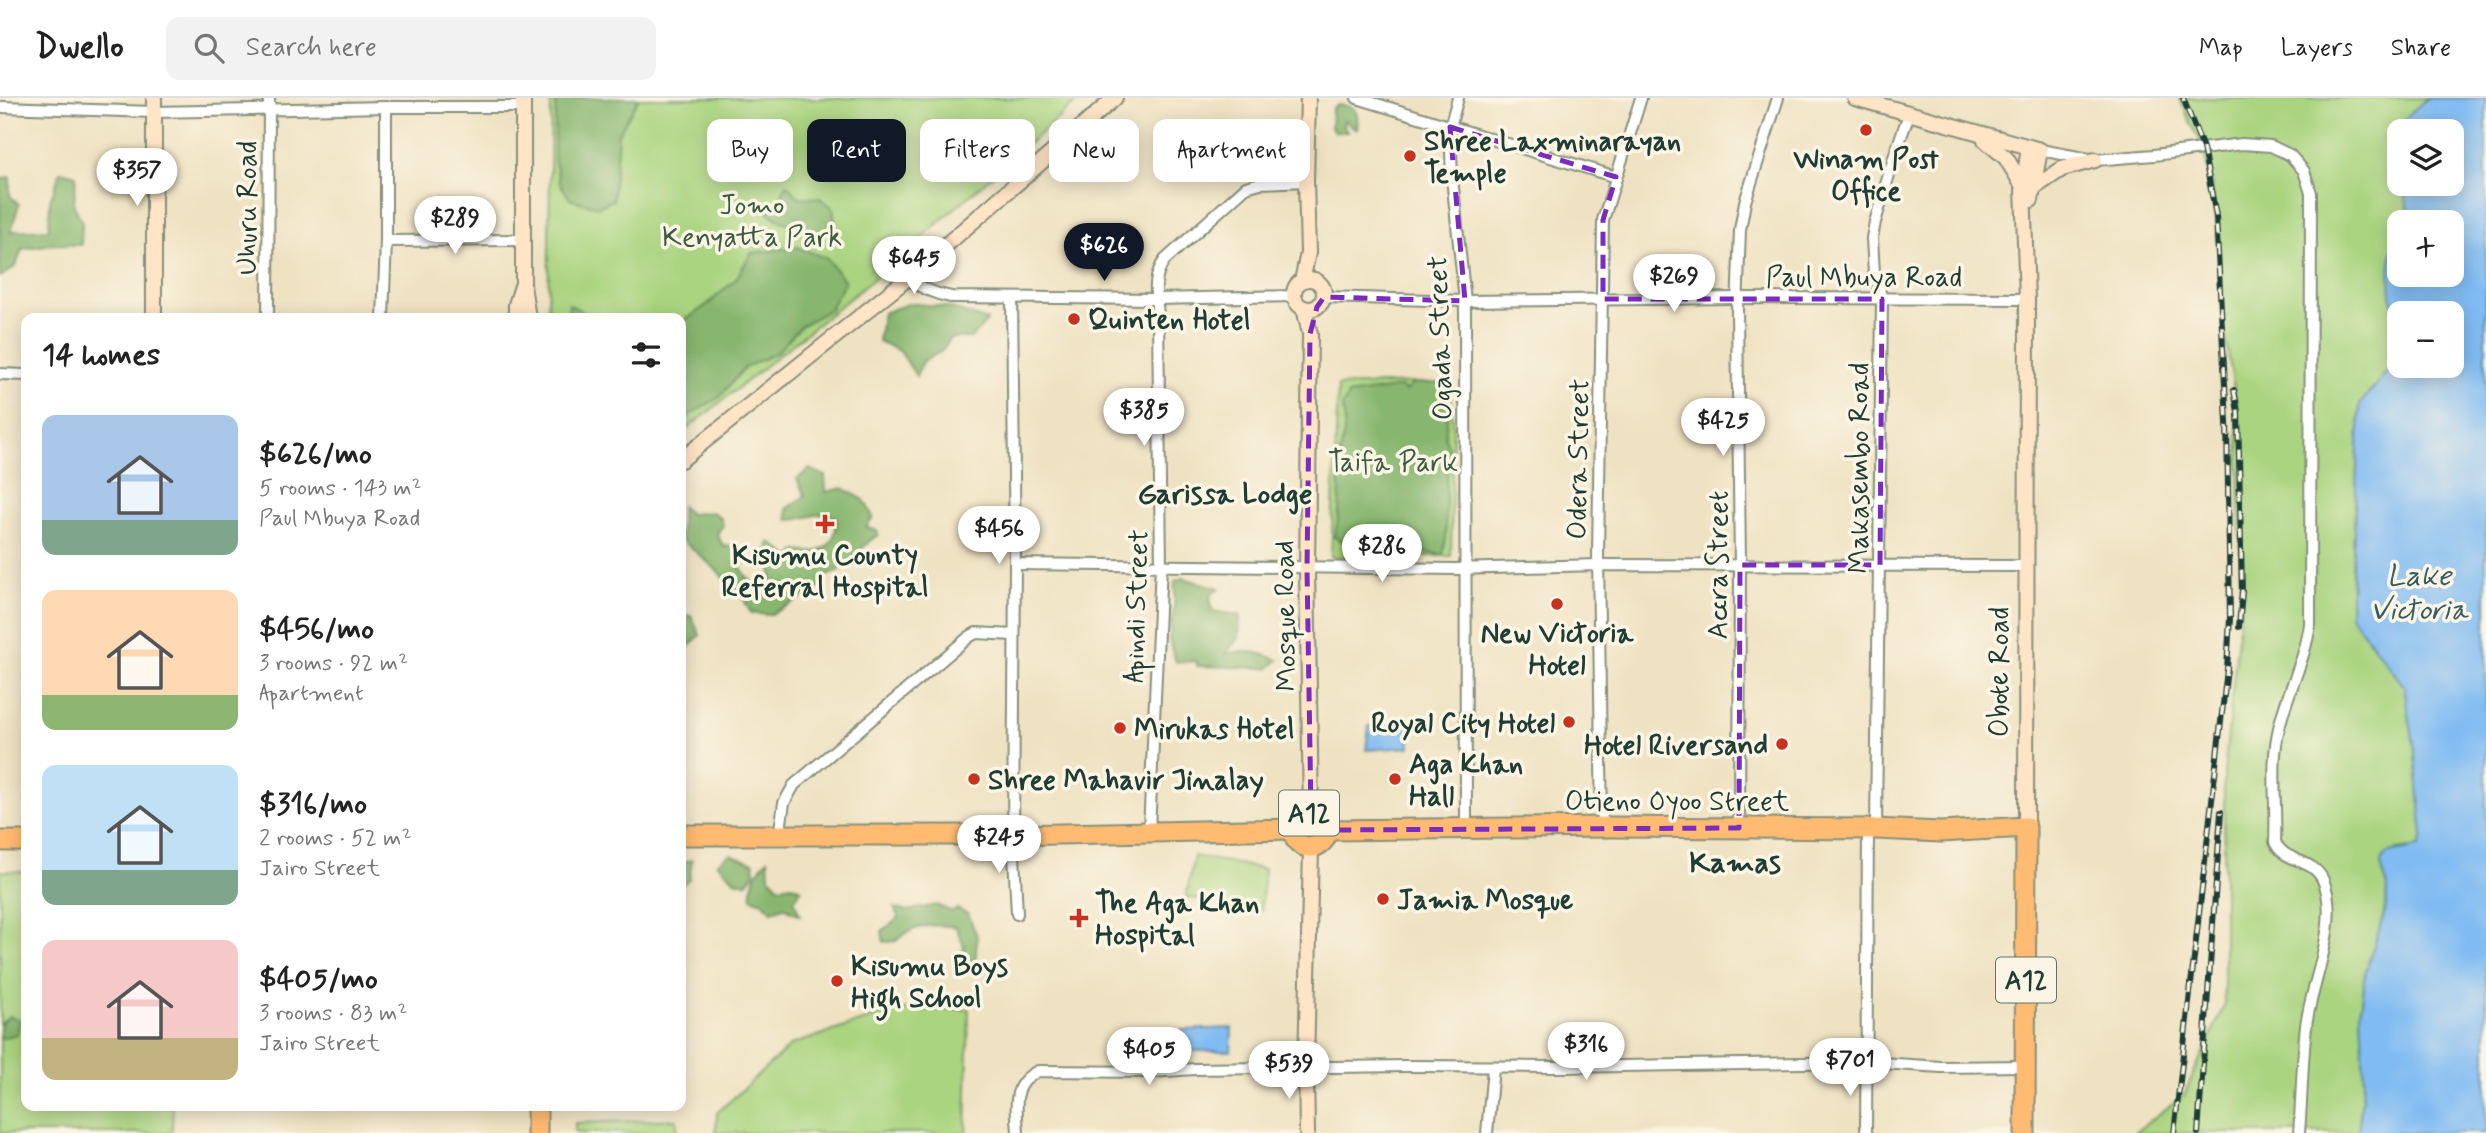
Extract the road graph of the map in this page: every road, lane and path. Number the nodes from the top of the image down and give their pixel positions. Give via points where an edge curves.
1 (270, 98) edge
2 (1115, 98) edge
3 (1308, 98) edge
4 (1357, 98) edge
5 (1458, 98) edge
6 (1641, 98) edge
7 (1778, 98) edge
8 (1855, 98) edge
9 (524, 103) edge
10 (34, 104) edge
11 (154, 105) edge
12 (0, 107) edge
13 (386, 107) junction
14 (270, 110) junction
15 (1909, 114) junction
16 (1307, 119) edge
17 (1450, 127) junction
18 (1978, 134) junction
19 (2035, 149) junction
20 (2095, 160) junction
21 (1616, 177) junction
22 (1283, 182) edge
23 (1306, 182) edge
24 (2028, 188) junction
25 (523, 240) junction
26 (386, 241) junction
27 (908, 278) junction
28 (1309, 281) junction
29 (523, 285) junction
30 (1295, 296) junction
31 (1012, 298) junction
32 (1737, 298) junction
33 (1156, 299) junction
34 (1603, 299) junction
35 (1882, 299) junction
36 (2027, 299) junction
37 (1465, 301) junction
38 (1315, 304) junction
39 (153, 313) edge
40 (268, 313) edge
41 (383, 313) edge
42 (516, 313) edge
43 (527, 313) edge
44 (0, 374) edge
45 (21, 375) edge
46 (686, 456) edge
47 (1015, 564) junction
48 (1161, 565) junction
49 (1598, 565) junction
50 (1740, 565) junction
51 (1880, 565) junction
52 (2025, 566) junction
53 (1307, 568) junction
54 (1466, 568) junction
55 (1014, 635) junction
56 (1311, 813) junction
57 (1602, 827) junction
58 (2026, 827) junction
59 (1739, 828) junction
60 (1293, 829) junction
61 (1872, 829) junction
62 (1327, 830) junction
63 (1466, 830) junction
64 (1149, 832) junction
65 (686, 835) edge
66 (1013, 835) junction
67 (779, 836) junction
68 (0, 839) edge
69 (21, 839) edge
70 (1311, 848) junction
71 (1017, 914) dead end
72 (1866, 1062) junction
73 (2025, 1066) junction
74 (1306, 1068) junction
75 (1493, 1068) junction
76 (524, 1111) edge
77 (537, 1111) edge
78 (524, 1133) edge
79 (537, 1133) edge
80 (1018, 1133) edge
81 (1307, 1133) edge
82 (1488, 1133) edge
83 (1866, 1133) edge
84 (2025, 1133) edge
85 (2299, 1133) edge

1 - 14 street, Uhuru Road
2 - 27 main road
3 - 16 main road
4 - 17 street
5 - 17 street, Ogada Street
6 - 21 street, Odera Street
7 - 32 street, Accra Street via 1745,202
8 - 15 main road
9 - 13 street
9 - 25 main road
10 - 11 street
10 - 12 street
11 - 14 street
11 - 39 main road
13 - 14 street
13 - 26 street
14 - 40 street, Uhuru Road
15 - 18 main road
15 - 35 street, Makasembo Road via 1872,238 1874,273
17 - 21 street
17 - 37 street, Ogada Street
18 - 19 main road
18 - 24 main road via 2007,158
19 - 20 street
19 - 24 main road
20 - 24 main road via 2062,169
20 - 85 street via 2242,144 2270,146 2290,155 2304,171 2311,193 2310,624 2301,666 2279,726 2273,774 2278,849 2317,870 2328,895 2320,966 2306,1023
21 - 34 street, Odera Street via 1603,220
22 - 33 street, Apindi Street via 1246,187 1164,260 1157,270
23 - 28 main road
24 - 36 main road, Obote Road / A12
25 - 26 street
25 - 29 main road
26 - 41 street
27 - 31 street via 918,287 951,297
27 - 46 main road
28 - 30 main road via 1296,288
28 - 38 main road via 1323,288
29 - 42 main road
29 - 43 main road
30 - 33 street
30 - 38 main road via 1296,301
31 - 33 street
31 - 47 street
32 - 34 street, Paul Mbuya Road
32 - 35 street, Paul Mbuya Road
32 - 50 street, Accra Street
33 - 48 street, Apindi Street
34 - 37 street, Paul Mbuya Road
34 - 49 street, Odera Street
35 - 36 street, Paul Mbuya Road
35 - 51 street, Makasembo Road
36 - 52 main road, Obote Road / A12
37 - 38 street, Paul Mbuya Road
37 - 54 street, Ogada Street
38 - 53 main road, Mosque Road via 1310,334
44 - 45 street
47 - 48 street
47 - 55 street
48 - 53 street
48 - 64 street, Apindi Street
49 - 50 street
49 - 54 street
49 - 57 street, Odera Street
50 - 51 street
50 - 59 street, Accra Street
51 - 52 street
51 - 61 street, Makasembo Road
52 - 58 main road, Obote Road / A12
53 - 54 street
53 - 56 main road, Mosque Road
54 - 63 street, Ogada Street
55 - 66 street
55 - 67 street via 969,637 804,777 788,793
56 - 60 highway, A12 via 1298,818
56 - 62 highway, A12 via 1322,818
57 - 59 highway, Otieno Oyoo Street / A12
57 - 63 highway, Otieno Oyoo Street / A12
58 - 61 highway, Otieno Oyoo Street / A12 via 1941,832
58 - 73 highway, Obote Road / A12
59 - 61 highway, Otieno Oyoo Street / A12
60 - 64 highway, A12
60 - 70 highway, A12 via 1296,841
61 - 72 street, Makasembo Road
62 - 63 highway, Otieno Oyoo Street / A12
62 - 70 highway, A12 via 1323,842
64 - 66 highway, A12
65 - 67 highway, A12
66 - 67 highway, A12
66 - 71 street
68 - 69 highway
70 - 74 main road
72 - 73 street
72 - 75 street
72 - 83 street, Makasembo Road
73 - 84 highway, Obote Road / A12
74 - 75 street
74 - 80 street via 1038,1071 1023,1081 1018,1092
74 - 81 main road
75 - 82 street
76 - 78 highway
77 - 79 highway

